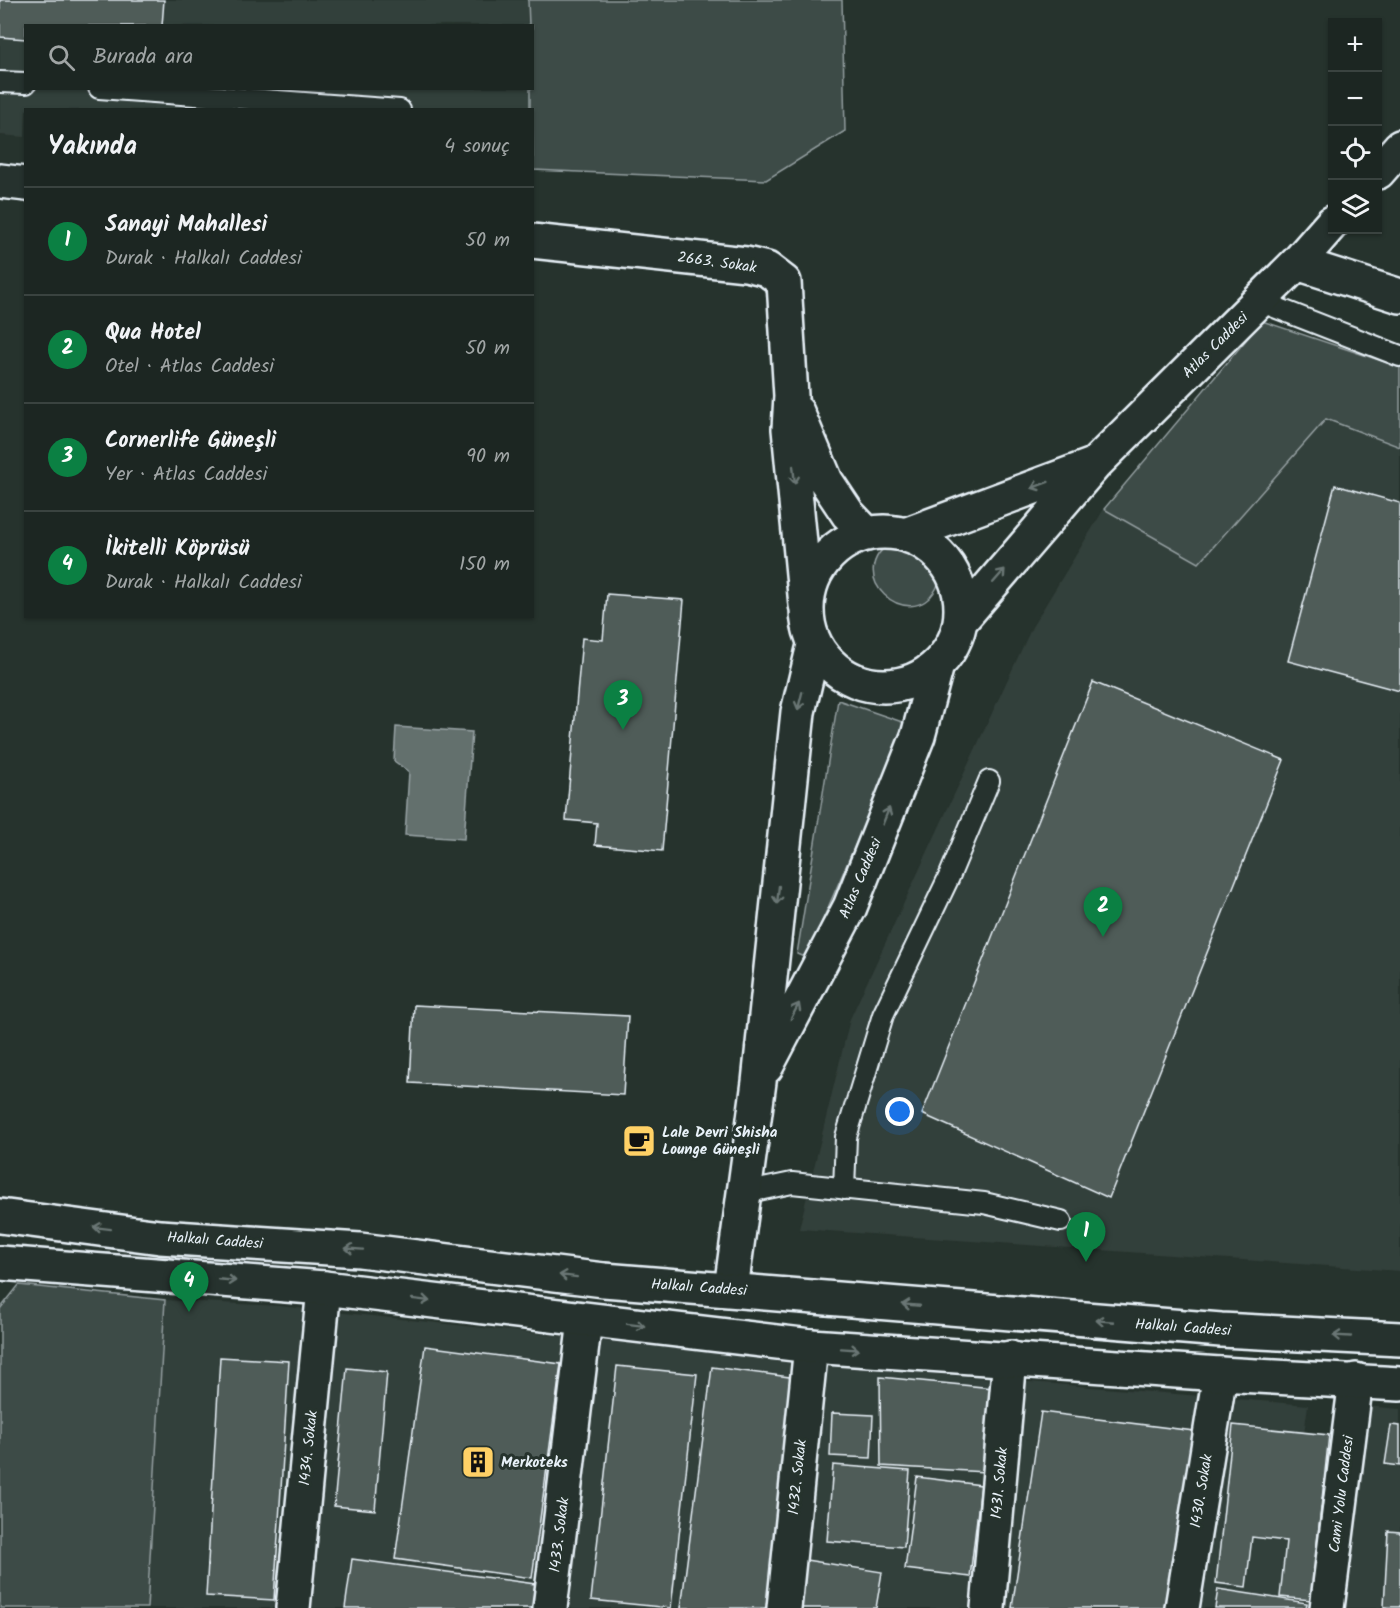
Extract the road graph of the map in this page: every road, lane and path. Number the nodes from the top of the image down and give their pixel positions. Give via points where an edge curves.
1 (0, 82) edge
2 (24, 83) edge
3 (126, 90) edge
4 (373, 108) edge
5 (1400, 147) edge
6 (1382, 167) edge
7 (0, 181) edge
8 (24, 184) edge
9 (1328, 228) edge
10 (534, 241) edge
11 (1297, 263) junction
12 (1400, 296) edge
13 (1259, 301) junction
14 (1400, 356) edge
15 (791, 396) junction
16 (1095, 464) junction
17 (867, 534) junction
18 (905, 535) junction
19 (806, 605) junction
20 (961, 620) junction
21 (814, 645) junction
22 (937, 665) junction
23 (989, 781) dead end
24 (759, 1082) junction
25 (844, 1189) junction
26 (744, 1193) junction
27 (0, 1216) edge
28 (1061, 1221) dead end
29 (0, 1263) edge
30 (324, 1288) junction
31 (731, 1289) junction
32 (585, 1320) junction
33 (1400, 1340) edge
34 (811, 1346) junction
35 (1010, 1358) junction
36 (1220, 1374) junction
37 (1356, 1380) junction
38 (1400, 1384) edge
39 (293, 1608) edge
40 (550, 1608) edge
41 (784, 1608) edge
42 (988, 1608) edge
43 (1182, 1608) edge
44 (1327, 1608) edge

1 - 2 lane
3 - 4 lane
5 - 6 street
7 - 8 street
9 - 11 street, Atlas Caddesi
10 - 15 street, 2663. Sokak via 767,269 784,282
11 - 12 street
11 - 13 street, Atlas Caddesi
13 - 14 lane
13 - 16 street, Atlas Caddesi
15 - 17 street via 826,481
15 -> 19 street via 789,429
16 -> 18 street, Atlas Caddesi
20 -> 16 street, Atlas Caddesi
17 - 18 street
17 - 19 street via 844,543 825,559 812,580
18 - 20 street via 926,544 942,558 954,577
19 - 21 street
20 - 22 street via 953,645
21 - 22 street via 829,664 848,678 871,686 894,686 918,679
21 -> 24 street, Atlas Caddesi via 798,712
24 -> 22 street, Atlas Caddesi via 850,907 918,736
23 - 25 lane via 949,877 883,1015 846,1137
24 - 26 street, Atlas Caddesi
25 - 26 lane via 792,1183
25 - 28 lane via 984,1203
26 - 31 street, Atlas Caddesi
31 -> 27 street, Halkalı Caddesi via 604,1280 360,1250 160,1237
29 -> 30 street
30 -> 32 street
30 - 39 street, 1434. Sokak
33 -> 31 street, Halkalı Caddesi via 1221,1330
32 -> 34 street
32 - 40 street, 1433. Sokak
34 -> 35 street
34 - 41 street, 1432. Sokak
35 - 36 street
35 - 42 street, 1431. Sokak
36 - 37 street
36 - 43 street, 1430. Sokak
37 - 38 street
37 - 44 street, Cami Yolu Caddesi

